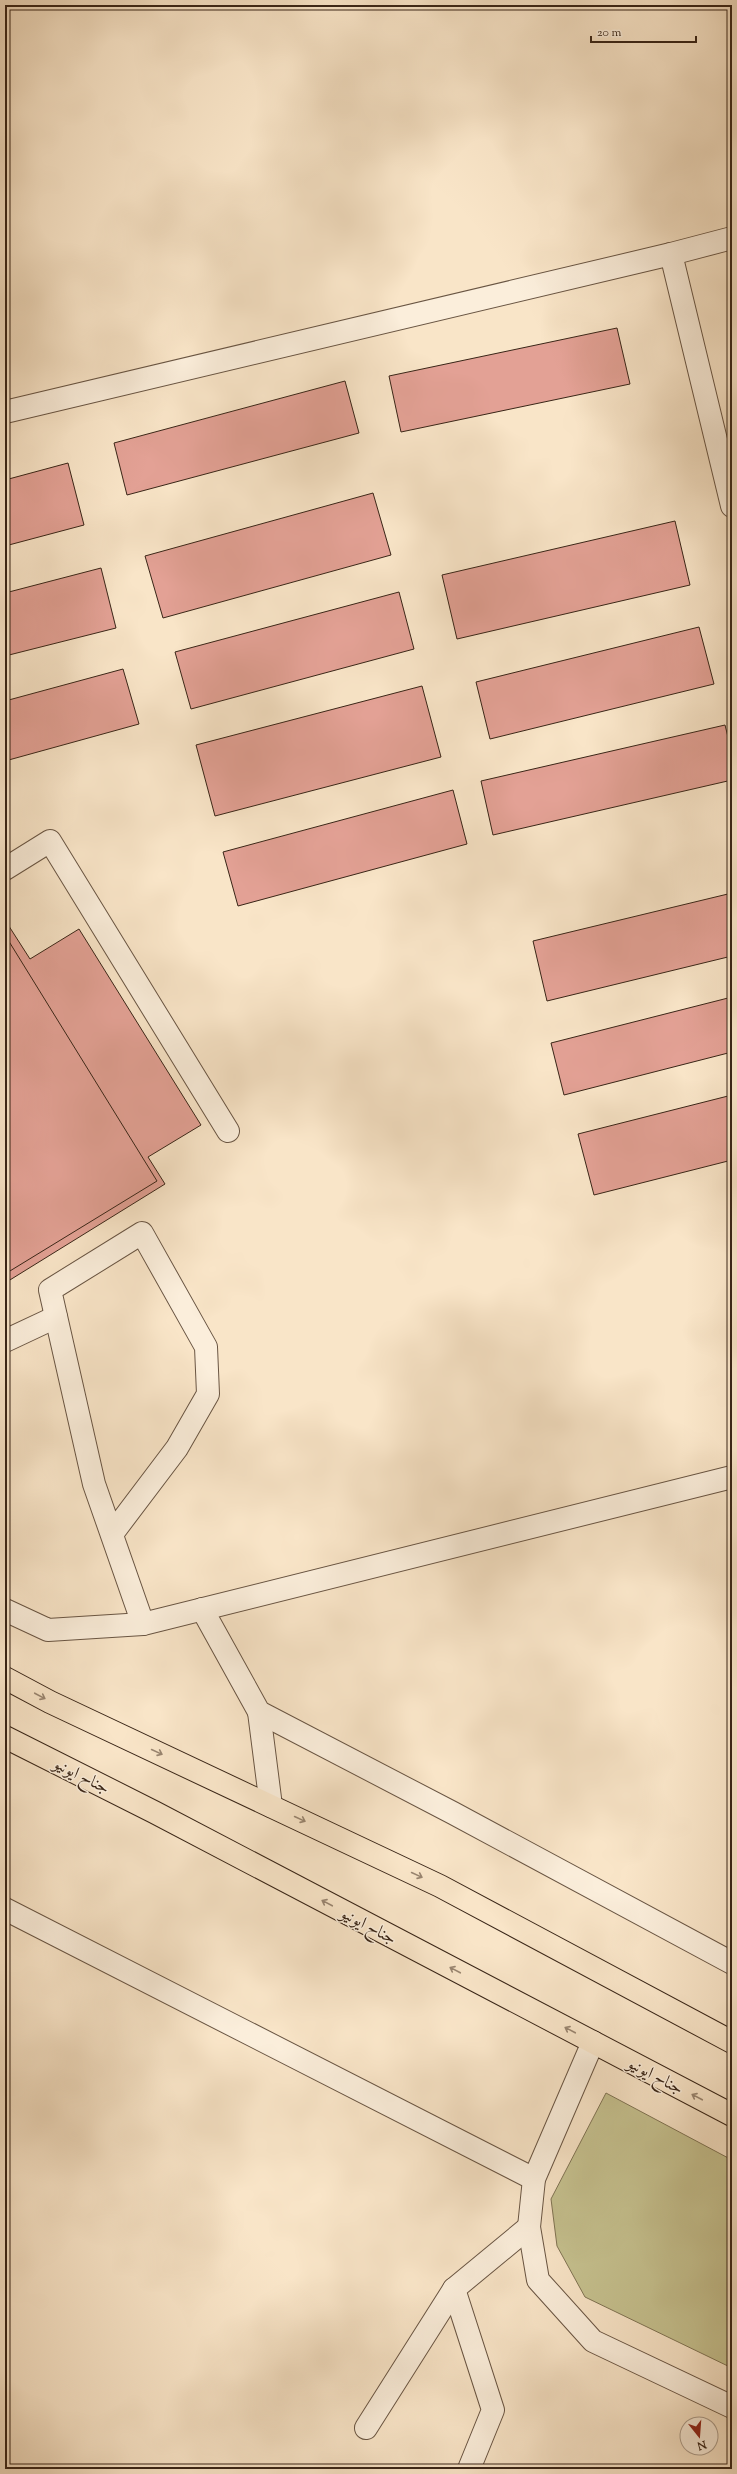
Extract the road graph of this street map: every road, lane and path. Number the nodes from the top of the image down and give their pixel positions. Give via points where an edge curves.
1 (732, 238) edge
2 (671, 254) junction
3 (5, 412) edge
4 (732, 506) edge
5 (5, 868) edge
6 (228, 1131) dead end
7 (56, 1318) junction
8 (5, 1341) edge
9 (732, 1477) edge
10 (112, 1534) junction
11 (202, 1609) junction
12 (5, 1610) edge
13 (143, 1624) junction
14 (5, 1678) edge
15 (259, 1712) junction
16 (5, 1737) edge
17 (272, 1806) junction
18 (5, 1909) edge
19 (732, 1963) edge
20 (593, 2042) junction
21 (732, 2042) edge
22 (732, 2115) edge
23 (534, 2179) junction
24 (530, 2227) junction
25 (454, 2289) junction
26 (732, 2407) edge
27 (366, 2428) dead end
28 (469, 2469) edge

1 - 2 street
2 - 3 street
2 - 4 street
5 - 6 street via 50,841
7 - 8 street
7 - 10 street via 94,1484
7 - 10 street via 50,1290 142,1233 206,1347 208,1394 177,1448
9 - 11 street
10 - 13 street
11 - 13 street
11 - 15 street
12 - 13 street via 48,1630
14 -> 17 main road
15 - 17 street
15 - 19 street
20 -> 16 main road, جناح ایونیو via 154,1812
17 -> 21 main road via 440,1886
18 - 23 street
22 -> 20 main road, جناح ایونیو
20 - 23 street
23 - 24 street
24 - 25 street
24 - 26 street via 538,2280 593,2341
25 - 27 street
25 - 28 street via 493,2410

